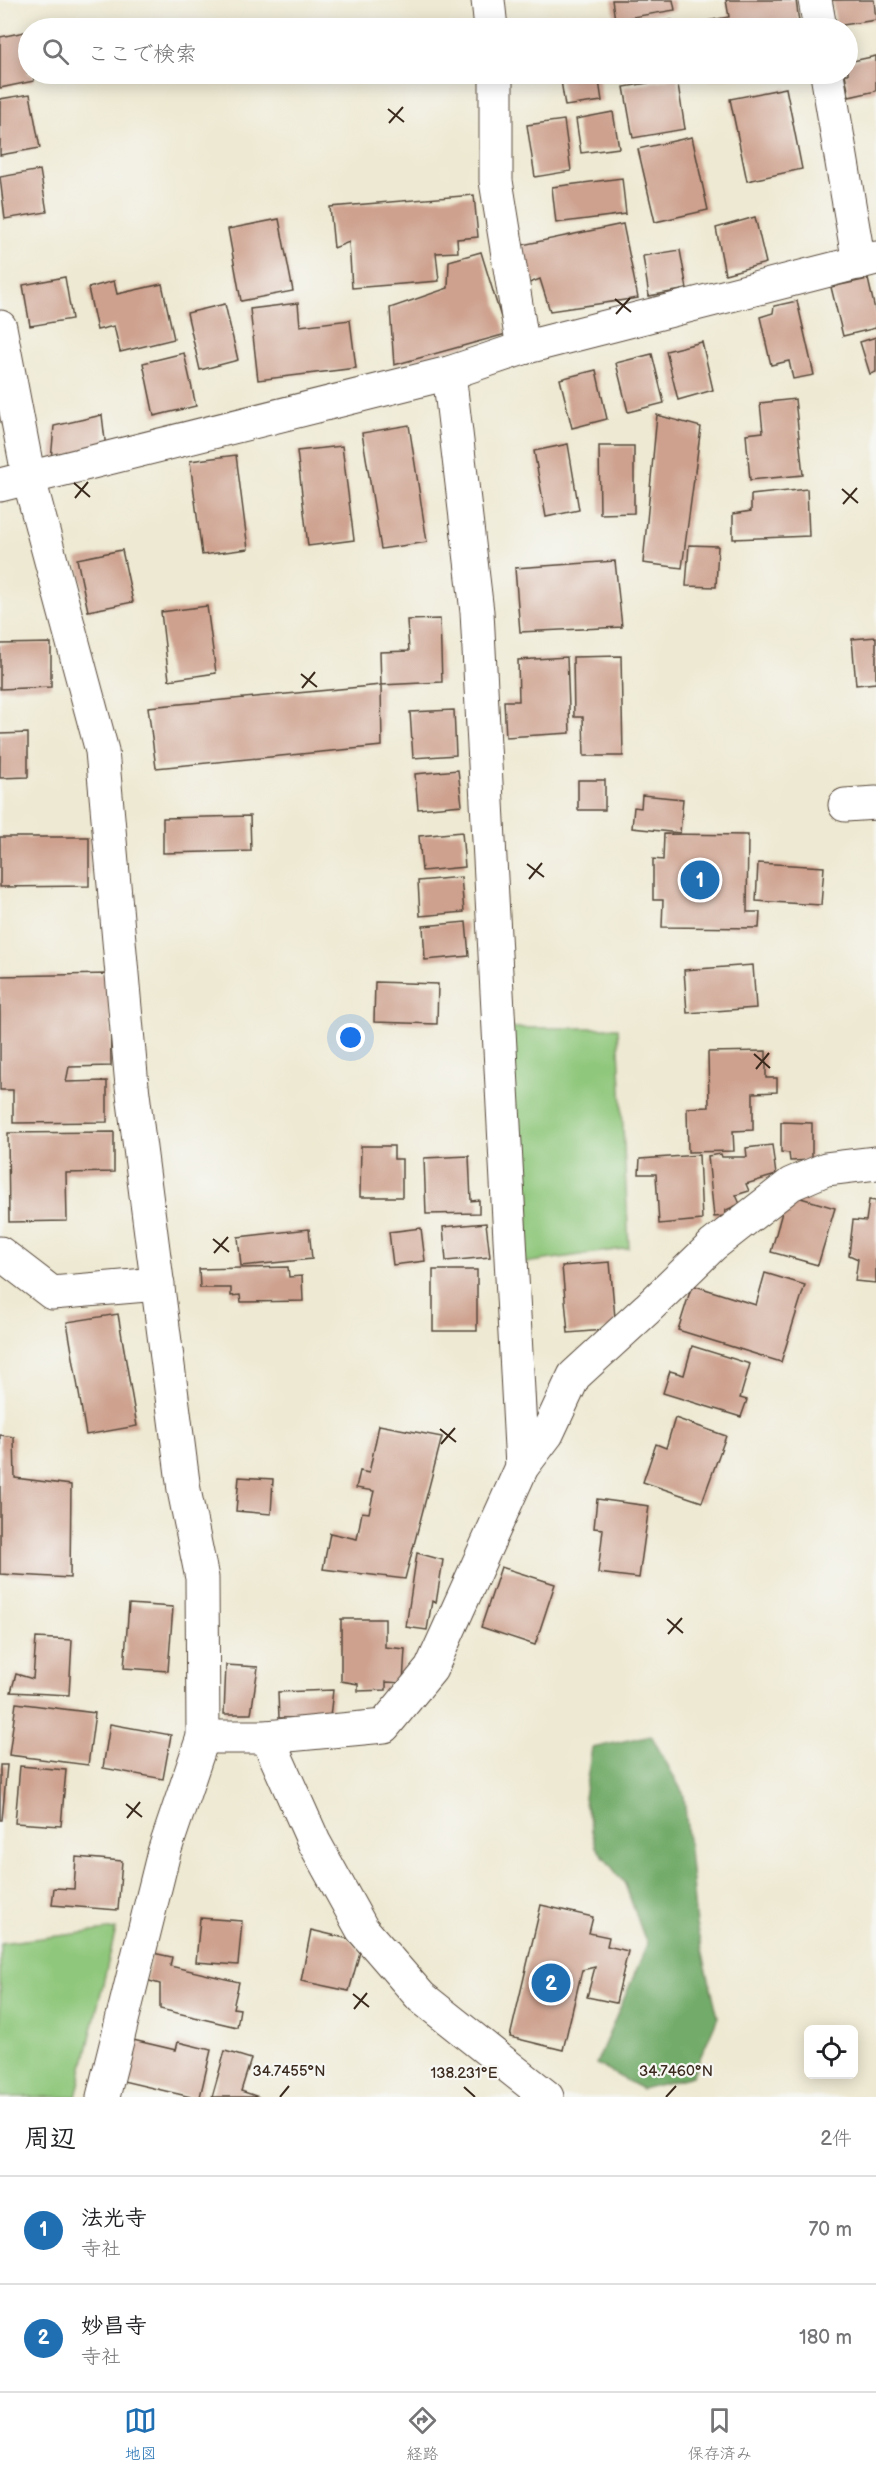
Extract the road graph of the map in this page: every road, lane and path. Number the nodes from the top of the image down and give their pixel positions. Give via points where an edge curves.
1 (488, 0) edge
2 (815, 0) edge
3 (490, 18) edge
4 (818, 18) edge
5 (496, 84) edge
6 (829, 84) edge
7 (867, 261) edge
8 (0, 327) edge
9 (523, 348) junction
10 (449, 373) junction
11 (14, 482) edge
12 (876, 1162) edge
13 (0, 1253) edge
14 (158, 1284) junction
15 (522, 1467) junction
16 (203, 1737) junction
17 (267, 1737) junction
18 (103, 2097) edge
19 (547, 2097) edge

1 - 3 street
2 - 4 street
5 - 9 street via 496,181
6 - 7 street
7 - 9 street
8 - 11 street
9 - 10 street
10 - 11 street
10 - 15 street via 477,612
11 - 14 street via 102,751 132,1086
12 - 15 street via 826,1169 791,1184 713,1245 574,1376 548,1434
13 - 14 street via 52,1293
14 - 16 street via 184,1490 202,1578
15 - 17 street via 431,1669 384,1726
16 - 17 street
16 - 18 street via 164,1852
17 - 19 street via 314,1842 362,1929 421,1997

